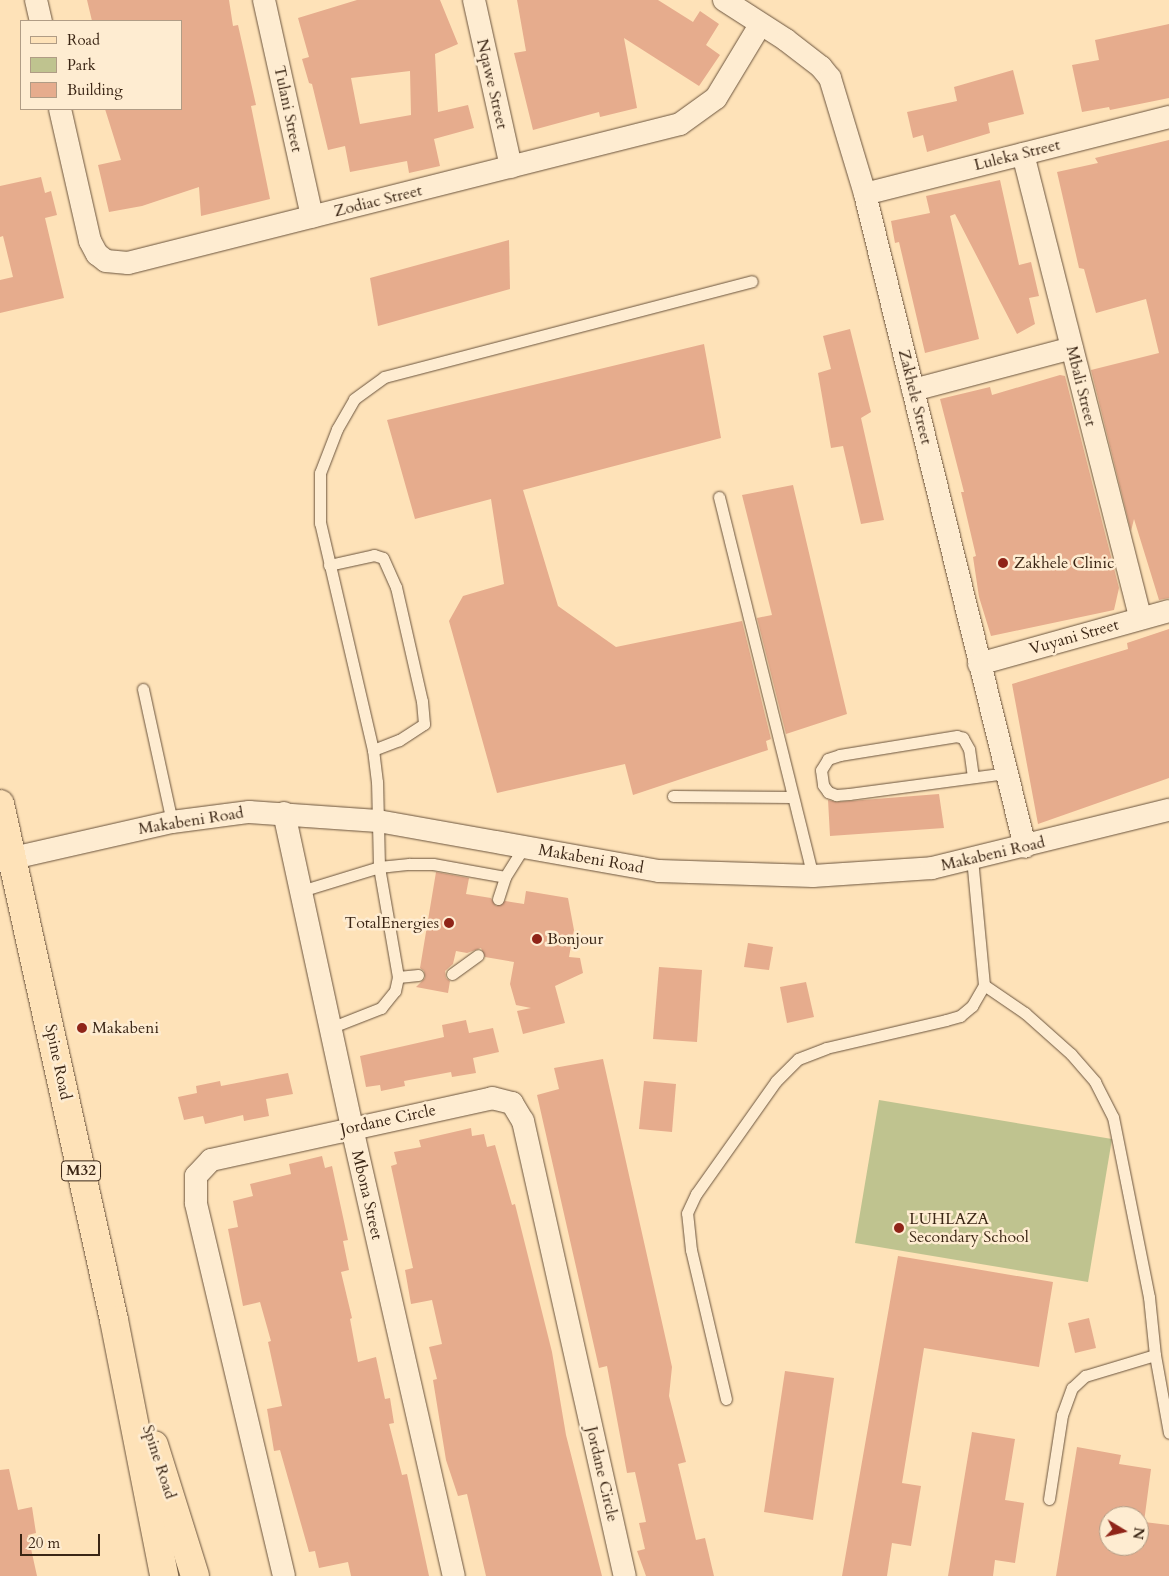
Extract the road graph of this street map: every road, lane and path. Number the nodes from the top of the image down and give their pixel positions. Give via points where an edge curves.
1 (36, 0) edge
2 (264, 0) edge
3 (474, 0) edge
4 (724, 0) edge
5 (41, 20) edge
6 (760, 24) junction
7 (60, 110) edge
8 (1169, 116) edge
9 (1023, 154) junction
10 (511, 167) junction
11 (865, 194) junction
12 (312, 217) junction
13 (752, 282) dead end
14 (1072, 348) junction
15 (913, 390) junction
16 (719, 497) dead end
17 (330, 565) junction
18 (1169, 611) edge
19 (1140, 618) junction
20 (980, 664) junction
21 (143, 688) dead end
22 (372, 750) junction
23 (1006, 773) junction
24 (973, 777) junction
25 (673, 796) dead end
26 (792, 797) junction
27 (0, 804) edge
28 (1169, 810) edge
29 (284, 813) junction
30 (378, 821) junction
31 (172, 822) junction
32 (524, 847) junction
33 (1025, 847) junction
34 (972, 858) junction
35 (7, 860) edge
36 (379, 867) junction
37 (813, 876) junction
38 (506, 877) junction
39 (301, 891) junction
40 (498, 899) dead end
41 (478, 955) dead end
42 (452, 974) dead end
43 (418, 975) dead end
44 (398, 977) junction
45 (984, 985) junction
46 (330, 1028) junction
47 (352, 1128) junction
48 (114, 1320) junction
49 (1155, 1355) junction
50 (726, 1399) dead end
51 (1169, 1433) edge
52 (1049, 1499) dead end
53 (164, 1576) edge
54 (196, 1576) edge
55 (284, 1576) edge
56 (454, 1576) edge
57 (625, 1576) edge

1 - 5 street
2 - 12 street, Tulani Street
3 - 10 street, Nqawe Street
4 - 6 street, Zakhele Street
6 - 10 street, Zodiac Street via 716,98 680,124
6 - 11 street, Zakhele Street via 786,40 830,78
7 - 12 street, Zodiac Street via 90,241 97,254 106,261 128,263
8 - 9 street, Luleka Street
9 - 11 street, Luleka Street
9 - 14 street, Mbali Street
10 - 12 street, Zodiac Street
11 - 15 street, Zakhele Street
13 - 17 lane via 384,377 354,399 320,473 320,523
14 - 15 street
14 - 19 street, Mbali Street
15 - 20 street, Zakhele Street
16 - 26 lane
17 - 22 lane
17 - 22 lane via 374,555 383,558 396,587 422,701 424,724 399,740
18 - 19 street, Vuyani Street
19 - 20 street, Vuyani Street
20 - 23 street, Zakhele Street
21 - 31 lane
22 - 30 lane
23 - 24 lane
23 - 33 street, Zakhele Street
24 - 24 lane via 836,795 823,785 821,770 828,759 840,755 957,736 963,738 970,749
25 - 26 lane
26 - 37 lane
27 - 35 main road, Spine Road / M32
28 - 33 street, Makabeni Road
29 - 30 street, Makabeni Road
29 - 31 street, Makabeni Road via 249,812
29 - 39 street, Mbona Street
30 - 32 street, Makabeni Road
30 - 36 lane
31 - 35 street, Makabeni Road
32 - 37 street, Makabeni Road via 658,871
32 - 38 lane
33 - 34 street, Makabeni Road
34 - 37 street, Makabeni Road via 932,868
34 - 45 lane
35 - 48 main road, Spine Road / M32
36 - 38 lane via 433,864
36 - 39 lane
36 - 44 lane
38 - 40 lane
39 - 46 street, Mbona Street
41 - 42 lane
43 - 44 lane
44 - 46 lane via 395,991 381,1008
45 - 49 lane via 1025,1012 1071,1054 1095,1082 1113,1116 1150,1297
45 - 50 lane via 972,1006 960,1016 826,1048 798,1059 776,1081 696,1194 688,1214 691,1250
46 - 47 street, Mbona Street
47 - 55 street, Jordane Circle via 211,1160 196,1176 196,1203
47 - 56 street, Mbona Street
47 - 57 street, Jordane Circle via 492,1098 512,1103 518,1111
48 - 53 main road, Spine Road / M32
48 - 54 main road, Spine Road / M32
49 - 51 lane
49 - 52 lane via 1086,1376 1072,1388 1062,1415

